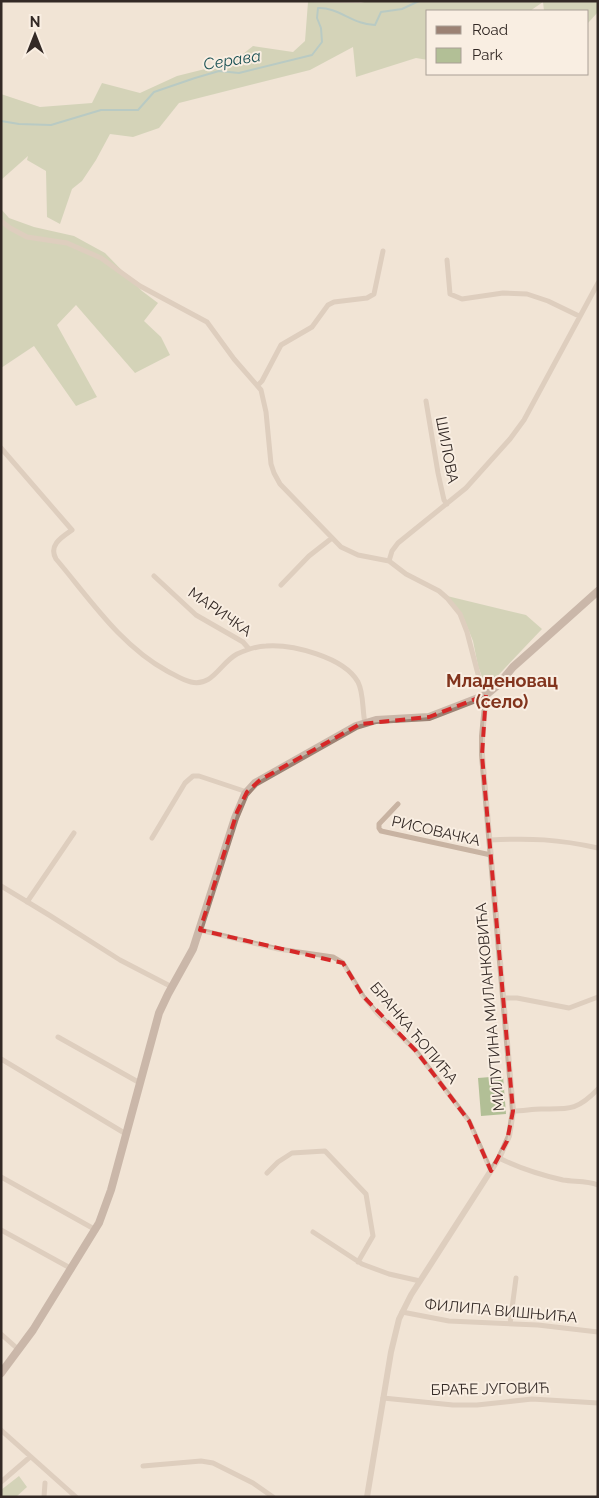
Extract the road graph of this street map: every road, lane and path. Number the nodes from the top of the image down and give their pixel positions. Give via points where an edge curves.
1 (1, 222) edge
2 (383, 252) dead end
3 (447, 260) dead end
4 (598, 283) edge
5 (579, 316) junction
6 (258, 385) junction
7 (426, 400) dead end
8 (1, 448) edge
9 (447, 504) junction
10 (332, 538) junction
11 (389, 561) junction
12 (154, 576) dead end
13 (281, 585) dead end
14 (598, 591) edge
15 (249, 649) junction
16 (486, 695) junction
17 (365, 723) junction
18 (247, 792) junction
19 (398, 804) dead end
20 (74, 833) dead end
21 (152, 838) dead end
22 (490, 840) junction
23 (598, 848) edge
24 (491, 855) junction
25 (1, 886) edge
26 (27, 902) junction
27 (200, 930) junction
28 (172, 987) junction
29 (598, 997) edge
30 (504, 998) junction
31 (58, 1037) dead end
32 (1, 1059) edge
33 (140, 1083) junction
34 (598, 1089) edge
35 (513, 1111) junction
36 (126, 1134) junction
37 (499, 1158) junction
38 (491, 1172) junction
39 (267, 1173) dead end
40 (1, 1177) edge
41 (598, 1185) edge
42 (1, 1230) edge
43 (96, 1230) junction
44 (313, 1232) dead end
45 (358, 1262) junction
46 (72, 1269) junction
47 (516, 1278) dead end
48 (420, 1281) junction
49 (402, 1312) junction
50 (510, 1324) junction
51 (598, 1332) edge
52 (1, 1334) edge
53 (19, 1350) junction
54 (1, 1373) edge
55 (383, 1398) junction
56 (598, 1404) edge
57 (1, 1430) edge
58 (30, 1457) junction
59 (143, 1466) dead end
60 (1, 1482) edge
61 (45, 1483) dead end
62 (44, 1497) edge
63 (76, 1497) edge
64 (273, 1497) edge
65 (367, 1497) edge

1 - 6 street via 27,236 67,242 101,258 152,292 207,322
2 - 6 street via 374,294 328,305 312,327 278,348
3 - 5 street via 450,294 462,299 517,292
4 - 5 street
5 - 9 street via 524,420 488,464
6 - 10 street via 264,400 275,476
7 - 9 street, ШИЛОВА via 439,479
8 - 15 street via 72,530 55,544 53,552 56,558 118,634 150,662 177,677 203,683 210,680 230,658
9 - 11 street via 398,543
10 - 11 street via 353,553
10 - 13 street
11 - 16 street via 439,591 460,614
12 - 15 street, МАРИЧКА via 196,614 243,642
14 - 16 main road
15 - 17 street via 288,647 343,666 360,687
16 - 17 main road via 425,718
16 - 22 street, МИЛУТИНА МИЛАНКОВИЋА via 482,743
17 - 18 main road via 283,766
18 - 21 street via 193,776 185,783
18 - 27 main road via 235,818
19 - 24 street, РИСОВАЧКА via 379,824 381,831
20 - 26 street
22 - 23 street via 534,838
22 - 24 street, МИЛУТИНА МИЛАНКОВИЋА
24 - 30 street, МИЛУТИНА МИЛАНКОВИЋА
25 - 26 street
26 - 28 street via 120,960
27 - 28 main road
27 - 38 street, БРАНКА ЋОПИЋА via 278,949 334,958 344,963 364,996 416,1051 469,1120
28 - 33 main road via 159,1013
29 - 30 street via 569,1008
30 - 35 street, МИЛУТИНА МИЛАНКОВИЋА
31 - 33 street
32 - 36 street
33 - 36 main road
34 - 35 street via 568,1110
35 - 37 street, МИЛУТИНА МИЛАНКОВИЋА via 509,1136
36 - 43 main road
37 - 38 street, МИЛУТИНА МИЛАНКОВИЋА
37 - 41 street via 526,1170
38 - 48 street, МИЛУТИНА МИЛАНКОВИЋА
39 - 45 street via 292,1153 325,1152 366,1194 373,1236
40 - 43 street
42 - 46 street
43 - 46 main road
44 - 45 street
45 - 48 street
46 - 53 main road
47 - 50 street
48 - 49 street, МИЛУТИНА МИЛАНКОВИЋА
49 - 50 street, ФИЛИПА ВИШЊИЋА via 450,1321
49 - 55 street, МИЛУТИНА МИЛАНКОВИЋА via 393,1340
50 - 51 street, ФИЛИПА ВИШЊИЋА
52 - 53 street
53 - 54 main road
55 - 56 street, БРАЋЕ ЈУГОВИЋ via 452,1405 532,1399
55 - 65 street, МИЛУТИНА МИЛАНКОВИЋА
57 - 58 street
58 - 60 street
58 - 63 street
59 - 64 street via 213,1462
61 - 62 street

